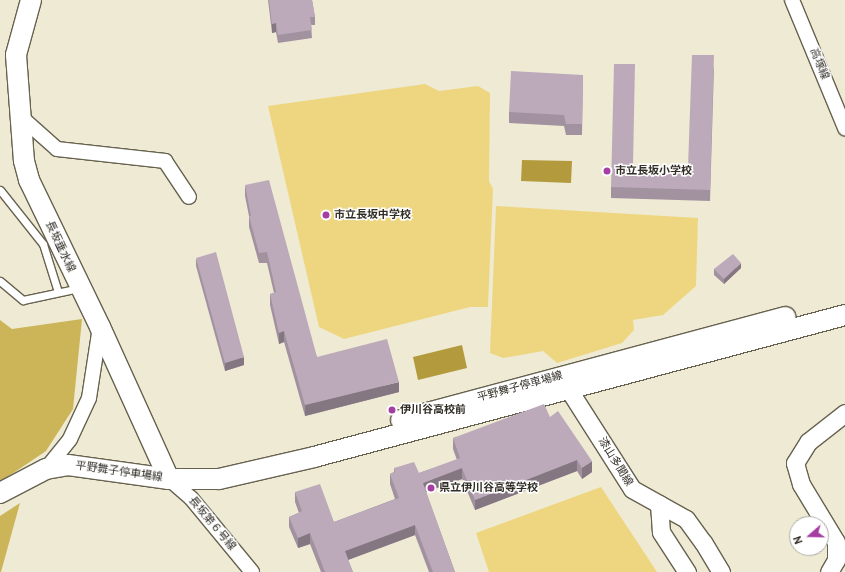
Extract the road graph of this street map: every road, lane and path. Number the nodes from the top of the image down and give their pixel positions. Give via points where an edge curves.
1 (31, 0) edge
2 (792, 0) edge
3 (21, 117) junction
4 (845, 128) edge
5 (0, 190) edge
6 (189, 197) dead end
7 (0, 280) edge
8 (79, 288) junction
9 (58, 292) junction
10 (845, 301) edge
11 (845, 315) edge
12 (100, 327) junction
13 (564, 383) junction
14 (845, 413) edge
15 (46, 469) junction
16 (169, 479) junction
17 (0, 493) edge
18 (659, 504) junction
19 (252, 572) edge
20 (687, 572) edge
21 (721, 572) edge
22 (829, 572) edge

1 - 3 main road, 長坂垂水線 via 16,55
2 - 4 street, 高塚線
3 - 6 street via 57,150 165,161
3 - 8 main road, 長坂垂水線 via 24,161 29,180
5 - 9 lane via 43,244
7 - 9 lane via 23,300
8 - 9 lane
8 - 12 main road, 長坂垂水線
10 - 13 main road, 平野舞子停車場線
11 - 13 main road, 平野舞子停車場線
12 - 15 street via 89,398 70,439
12 - 16 main road, 長坂垂水線
13 - 16 main road, 平野舞子停車場線 via 310,444 197,480
13 - 18 street, 漆山多聞線 via 632,489
14 - 22 street via 808,442 795,462 801,484 836,542 836,560
15 - 16 main road, 平野舞子停車場線 via 68,465
15 - 17 main road, 平野舞子停車場線
16 - 19 street, 長坂第６号線 via 192,498
18 - 20 street via 661,532
18 - 21 street, 漆山多聞線 via 686,519

